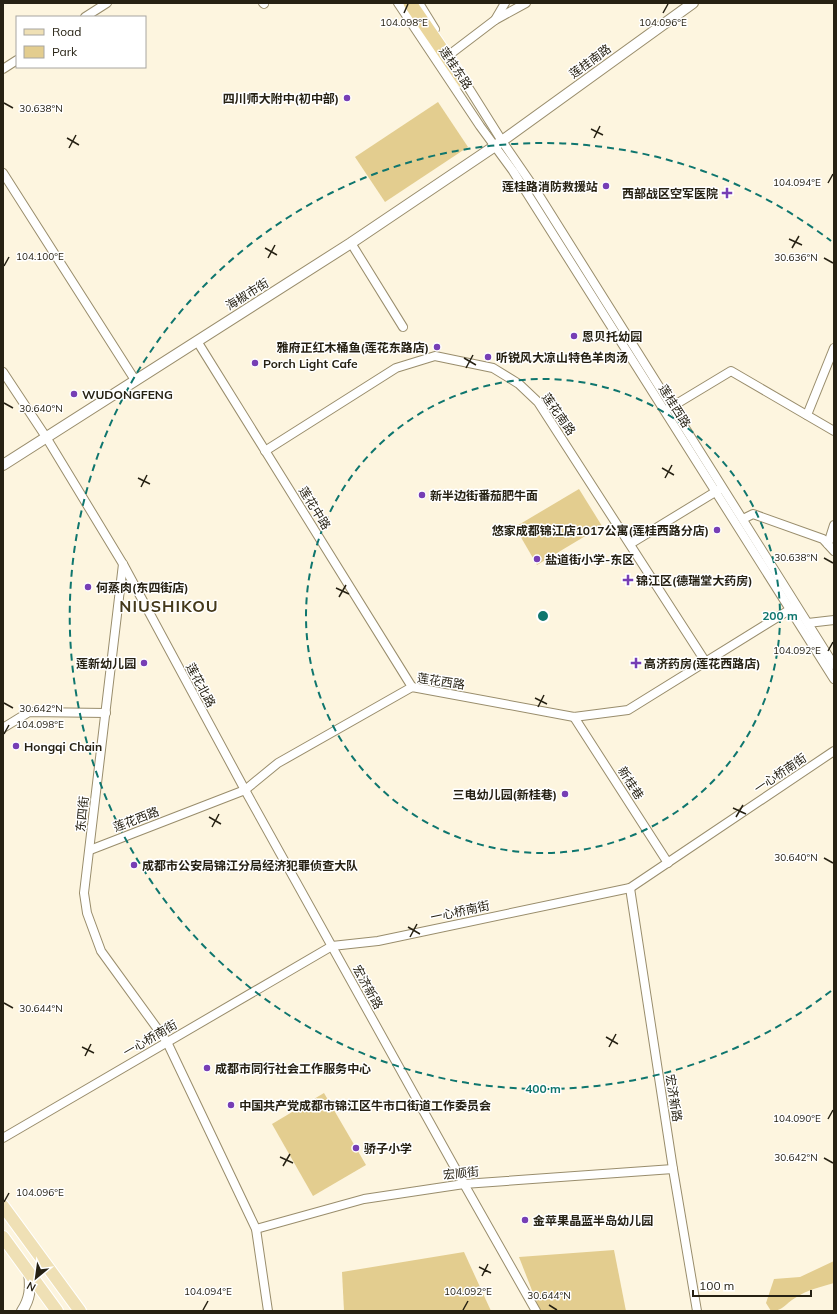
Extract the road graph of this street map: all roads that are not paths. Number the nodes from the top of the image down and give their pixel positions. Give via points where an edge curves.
1 (107, 3) edge
2 (398, 3) edge
3 (410, 3) edge
4 (419, 3) edge
5 (506, 3) edge
6 (526, 3) edge
7 (693, 3) edge
8 (87, 16) edge
9 (495, 20) junction
10 (449, 55) junction
11 (16, 61) edge
12 (3, 69) edge
13 (464, 82) junction
14 (498, 143) junction
15 (3, 173) edge
16 (351, 243) junction
17 (403, 327) dead end
18 (197, 341) junction
19 (834, 348) edge
20 (3, 372) edge
21 (136, 380) junction
22 (672, 407) junction
23 (664, 411) junction
24 (807, 416) junction
25 (834, 431) edge
26 (46, 437) junction
27 (265, 451) junction
28 (3, 465) edge
29 (723, 488) junction
30 (715, 492) junction
31 (743, 519) junction
32 (834, 525) edge
33 (630, 544) junction
34 (828, 544) junction
35 (834, 551) edge
36 (123, 564) junction
37 (793, 607) junction
38 (834, 620) edge
39 (808, 623) junction
40 (705, 661) junction
41 (834, 665) edge
42 (834, 679) edge
43 (412, 687) junction
44 (106, 713) junction
45 (574, 717) junction
46 (3, 728) edge
47 (834, 751) edge
48 (245, 790) junction
49 (90, 850) junction
50 (668, 863) junction
51 (630, 888) junction
52 (332, 946) junction
53 (167, 1042) junction
54 (3, 1138) edge
55 (673, 1169) junction
56 (464, 1184) junction
57 (3, 1206) edge
58 (256, 1230) junction
59 (3, 1237) edge
60 (44, 1262) junction
61 (29, 1273) junction
62 (22, 1311) edge
63 (57, 1311) edge
64 (80, 1311) edge
65 (268, 1311) edge
66 (536, 1311) edge
67 (697, 1311) edge

1 - 8 street
2 - 14 street, 莲桂东路 via 480,126
3 - 13 highway
4 - 10 street, 莲桂东路
5 - 9 street
6 - 9 street
7 - 14 street, 莲桂南路
9 - 10 street
10 - 13 street, 莲桂东路
11 - 12 street
13 - 14 street, 莲桂东路
14 - 16 street, 海椒市街
14 - 22 street, 莲桂西路 via 535,188
14 - 23 street, 莲桂西路
15 - 21 street
16 - 17 street
16 - 18 street, 海椒市街
18 - 21 street, 海椒市街
18 - 27 street, 莲花中路
19 - 24 street
20 - 26 street, 莲花北路
21 - 26 street, 海椒市街
22 - 23 street
22 - 24 street via 731,371
22 - 29 street, 莲桂西路
23 - 30 street, 莲桂西路
24 - 25 street
26 - 28 street, 海椒市街
26 - 36 street, 莲花北路
27 - 33 street, 莲花南路 via 396,368 435,356 493,368 519,384 538,402
27 - 43 street, 莲花中路
29 - 30 street
29 - 31 street, 莲桂西路
30 - 33 street
30 - 37 street, 莲桂西路
31 - 34 street via 753,514 823,539
31 - 37 street, 莲桂西路
32 - 34 street
33 - 40 street, 莲花南路
34 - 35 street
36 - 44 street, 东四街
36 - 48 street, 莲花北路
37 - 39 street, 莲桂西路
37 - 40 street, 莲花西路
37 - 42 street, 莲桂西路
38 - 39 street
39 - 41 street, 莲桂西路
40 - 45 street, 莲花西路 via 628,710
43 - 45 street, 莲花西路
43 - 48 street, 莲花西路 via 278,764
44 - 46 street via 29,712
44 - 49 street, 东四街
45 - 50 street, 新桂巷
47 - 50 street, 一心桥南街
48 - 49 street, 莲花西路
48 - 52 street, 莲花北路
49 - 53 street, 东四街 via 84,893 94,934 101,951
50 - 51 street, 一心桥南街
51 - 52 street, 一心桥南街 via 378,941
51 - 55 street, 宏济新路
52 - 53 street, 一心桥南街
52 - 56 street, 宏济新路
53 - 54 street, 一心桥南街
53 - 58 street, 东四街
55 - 56 street, 宏顺街
55 - 67 street, 宏济新路
56 - 58 street, 宏顺街 via 364,1199
56 - 66 street, 宏济新路
57 - 60 main road
58 - 65 street, 东四街
59 - 61 main road
60 - 61 main road
60 - 64 main road
61 - 62 street via 30,1288
61 - 63 main road

